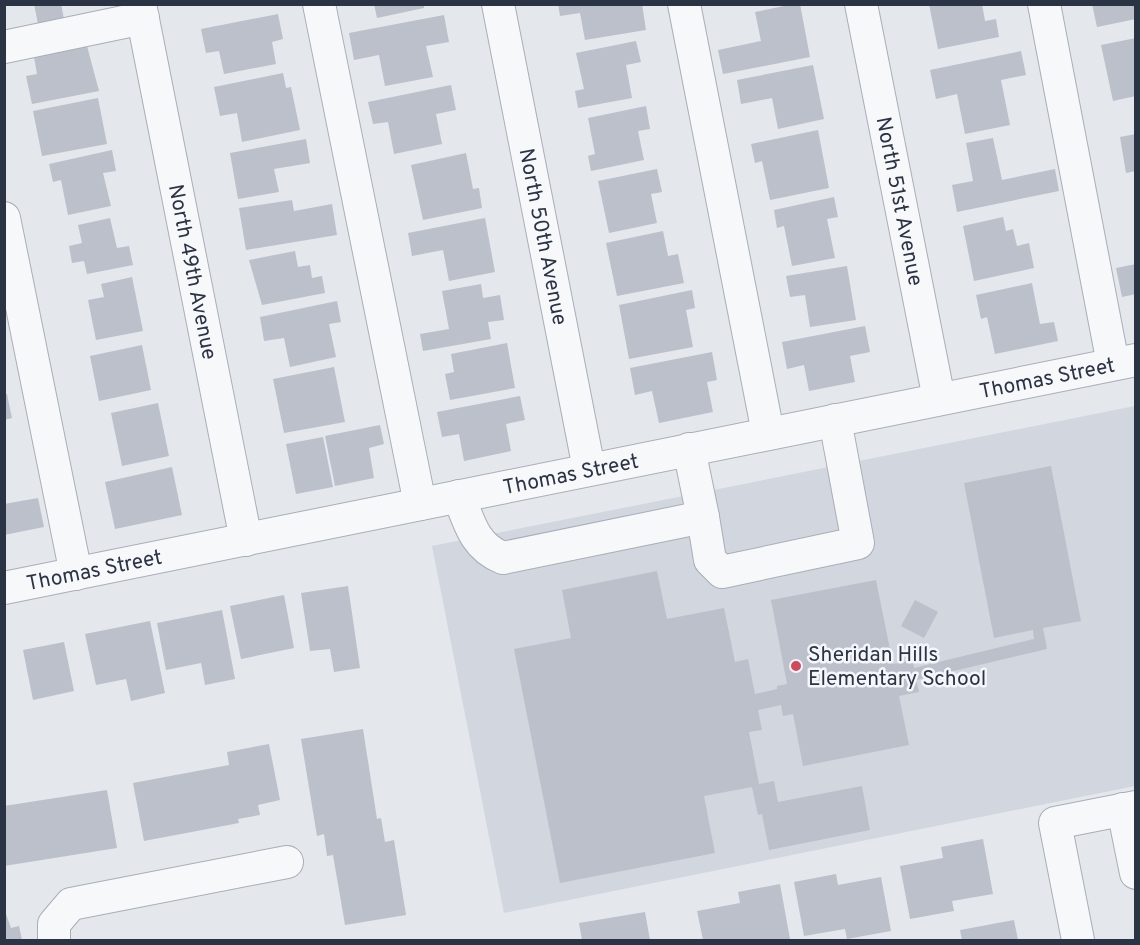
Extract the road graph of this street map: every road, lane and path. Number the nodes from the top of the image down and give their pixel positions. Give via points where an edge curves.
1 (319, 4) edge
2 (498, 4) edge
3 (684, 4) edge
4 (861, 4) edge
5 (1044, 4) edge
6 (142, 11) edge
7 (4, 47) edge
8 (4, 218) edge
9 (1124, 362) edge
10 (939, 399) junction
11 (835, 420) junction
12 (768, 433) junction
13 (689, 449) junction
14 (590, 469) junction
15 (459, 496) junction
16 (420, 504) junction
17 (703, 517) junction
18 (246, 540) junction
19 (76, 574) junction
20 (4, 588) edge
21 (1129, 808) edge
22 (287, 862) dead end
23 (1136, 873) edge
24 (54, 940) edge
25 (1078, 940) edge

1 - 16 street
2 - 14 street, North 50th Avenue
3 - 12 street
4 - 10 street, North 51st Avenue
5 - 9 street
6 - 7 street
6 - 18 street, North 49th Avenue
8 - 19 street
9 - 10 street, Thomas Street
10 - 11 street, Thomas Street
11 - 12 street, Thomas Street
11 - 17 street via 858,543 722,572 710,560
12 - 13 street, Thomas Street
13 - 14 street, Thomas Street
13 - 17 street
14 - 15 street, Thomas Street
15 - 16 street, Thomas Street
15 - 17 street via 477,541 502,558
16 - 18 street, Thomas Street
18 - 19 street, Thomas Street
19 - 20 street, Thomas Street
21 - 23 street
21 - 25 street via 1055,823
22 - 24 street via 71,904 54,924

